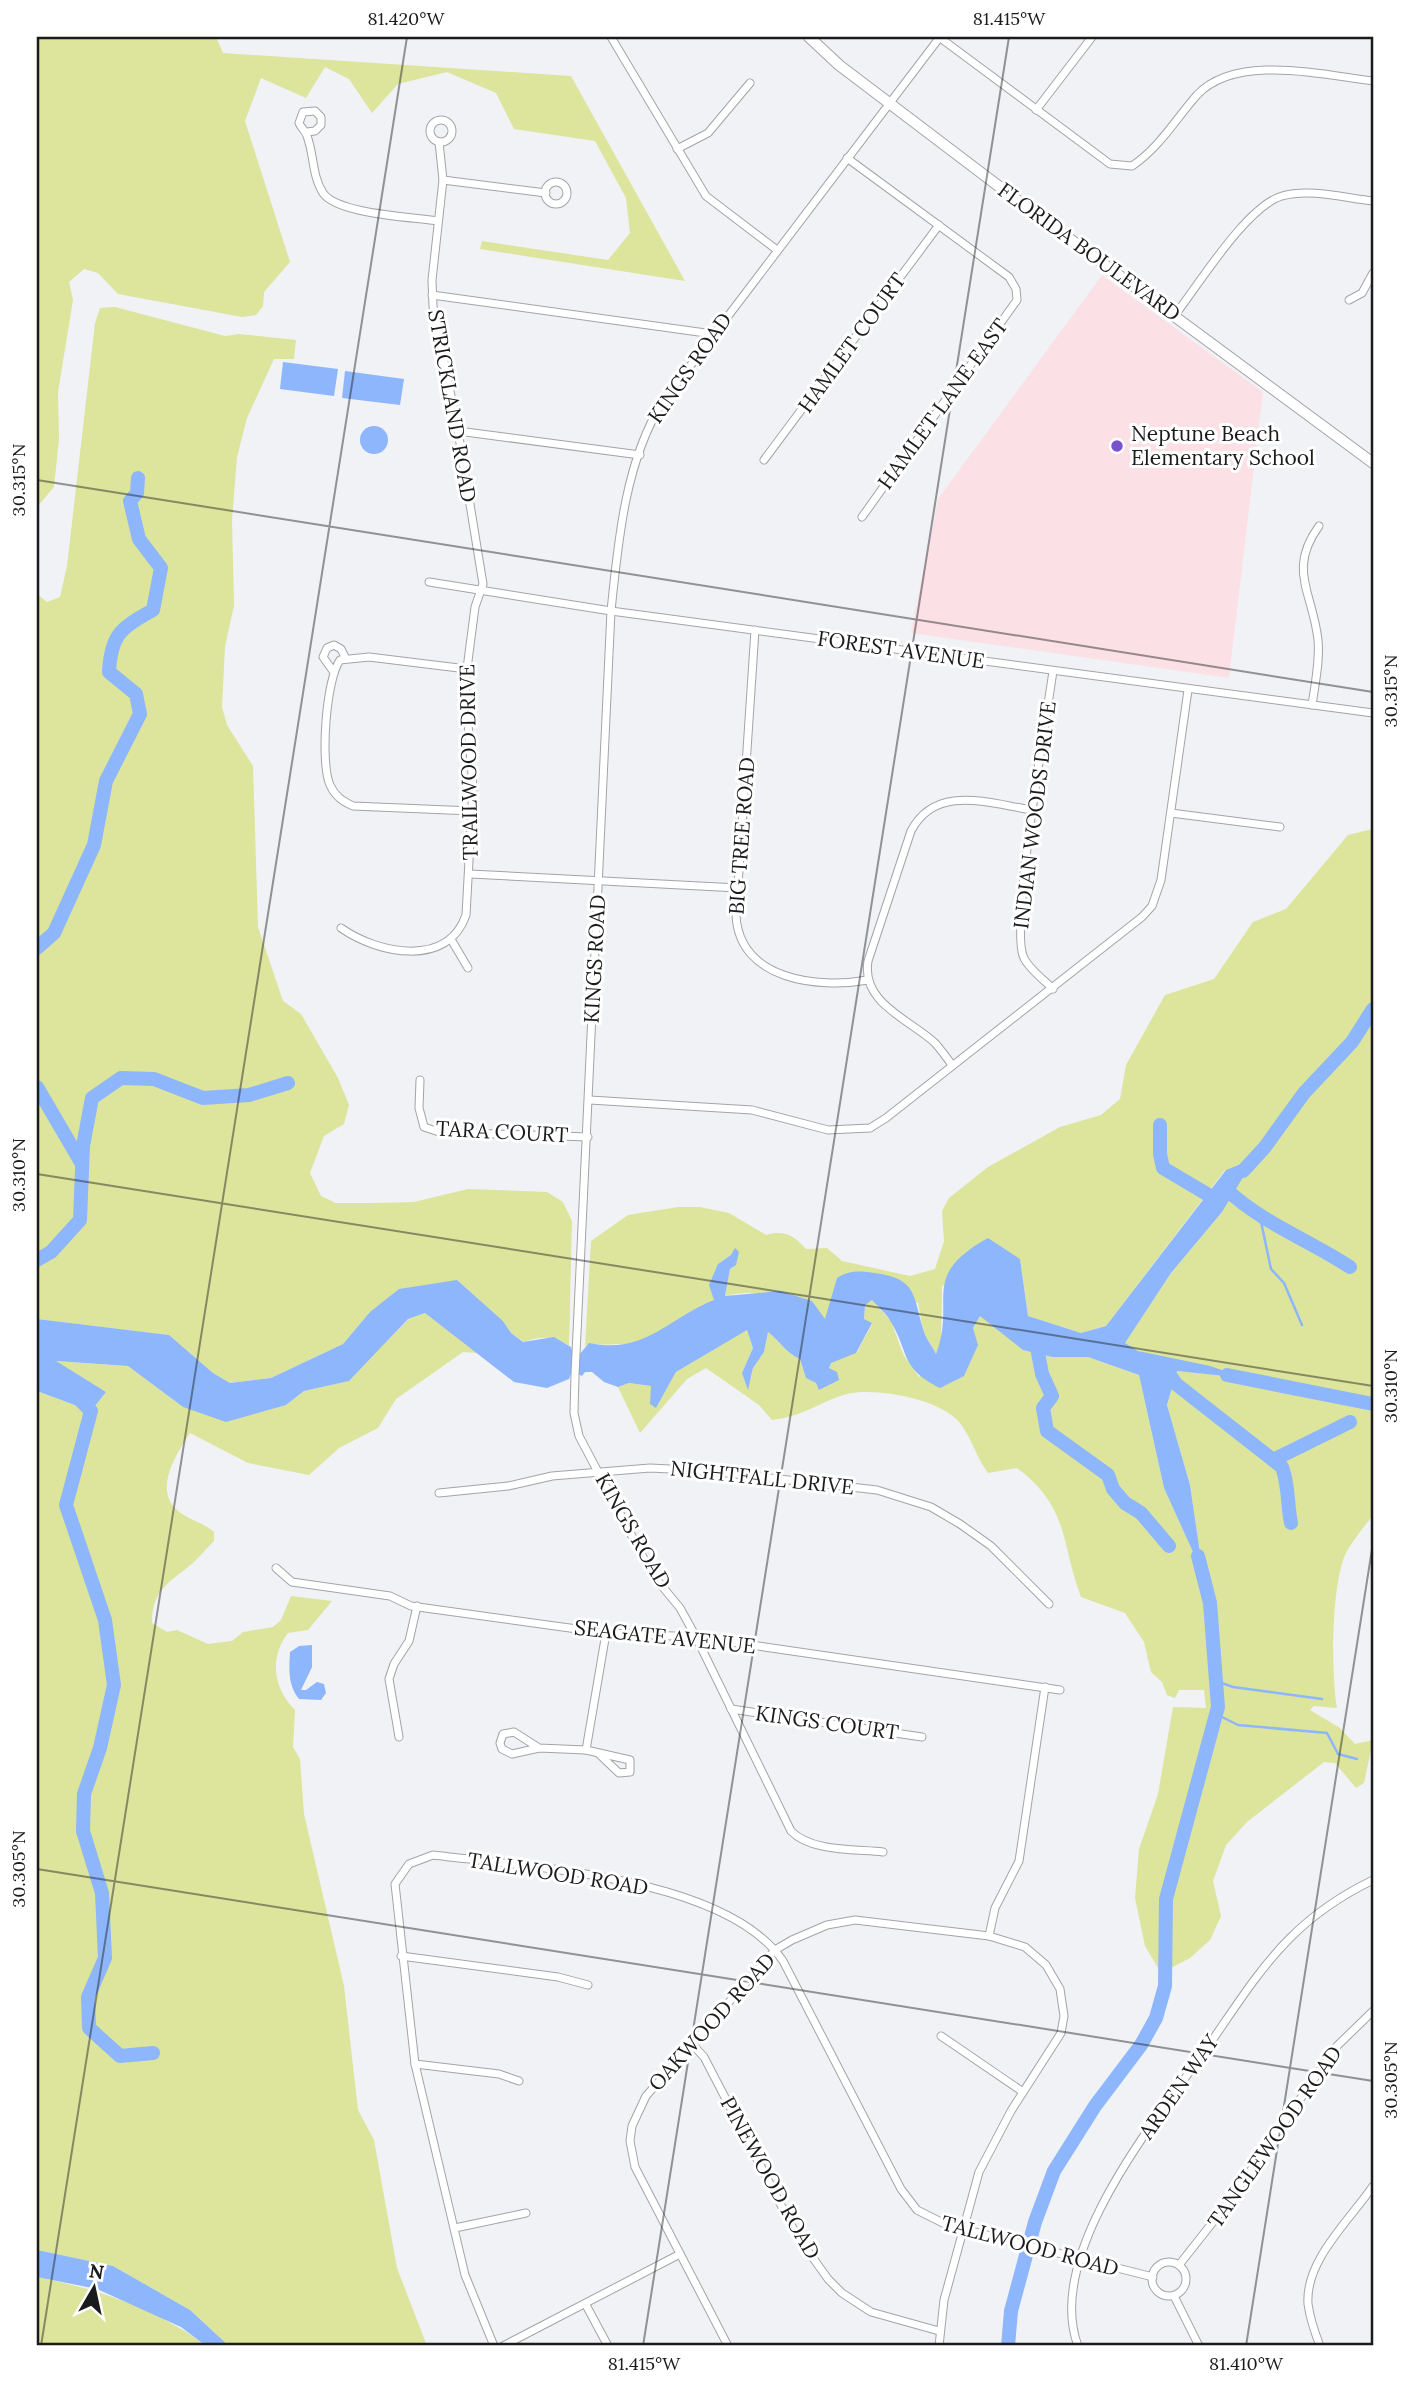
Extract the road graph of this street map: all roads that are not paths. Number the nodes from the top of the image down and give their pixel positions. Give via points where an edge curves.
1 (611, 37) edge
2 (809, 37) edge
3 (940, 37) edge
4 (1092, 37) edge
5 (1373, 81) edge
6 (750, 83) dead end
7 (888, 102) junction
8 (1037, 110) junction
9 (307, 132) dead end
10 (439, 142) dead end
11 (677, 149) junction
12 (848, 158) junction
13 (443, 180) junction
14 (546, 193) dead end
15 (1373, 201) edge
16 (438, 221) junction
17 (939, 225) junction
18 (777, 250) junction
19 (1373, 273) edge
20 (432, 295) junction
21 (1349, 300) dead end
22 (1175, 315) junction
23 (713, 334) junction
24 (458, 431) junction
25 (640, 455) junction
26 (764, 460) dead end
27 (1373, 463) edge
28 (862, 517) dead end
29 (1319, 526) dead end
30 (429, 582) dead end
31 (482, 590) junction
32 (611, 611) junction
33 (755, 630) junction
34 (345, 657) junction
35 (467, 669) junction
36 (333, 671) junction
37 (1053, 671) junction
38 (1188, 690) junction
39 (1312, 705) junction
40 (1373, 713) edge
41 (1033, 810) junction
42 (472, 811) junction
43 (1171, 813) junction
44 (1280, 827) dead end
45 (470, 874) junction
46 (599, 881) junction
47 (738, 888) junction
48 (341, 928) dead end
49 (452, 941) junction
50 (468, 968) dead end
51 (868, 981) junction
52 (1053, 989) junction
53 (952, 1065) junction
54 (420, 1080) dead end
55 (590, 1100) junction
56 (587, 1137) junction
57 (599, 1473) junction
58 (439, 1493) dead end
59 (276, 1568) dead end
60 (1049, 1604) dead end
61 (417, 1606) junction
62 (606, 1633) junction
63 (696, 1637) junction
64 (1045, 1688) junction
65 (1060, 1690) dead end
66 (731, 1709) junction
67 (399, 1737) dead end
68 (922, 1737) dead end
69 (539, 1748) junction
70 (586, 1750) junction
71 (599, 1754) dead end
72 (883, 1852) dead end
73 (1373, 1880) edge
74 (989, 1936) junction
75 (775, 1950) junction
76 (401, 1956) junction
77 (588, 1985) dead end
78 (1373, 2011) edge
79 (941, 2036) dead end
80 (691, 2043) junction
81 (415, 2064) junction
82 (519, 2081) dead end
83 (1023, 2092) junction
84 (1373, 2186) edge
85 (526, 2213) dead end
86 (456, 2228) junction
87 (963, 2230) junction
88 (680, 2255) junction
89 (1082, 2260) junction
90 (1179, 2265) junction
91 (1153, 2277) junction
92 (1174, 2296) junction
93 (586, 2305) junction
94 (939, 2331) junction
95 (494, 2346) edge
96 (502, 2346) edge
97 (608, 2346) edge
98 (728, 2346) edge
99 (939, 2346) edge
100 (1078, 2346) edge
101 (1199, 2346) edge
102 (1320, 2346) edge

1 - 11 street
2 - 7 street, FLORIDA BOULEVARD
3 - 7 street, KINGS ROAD
3 - 8 street
4 - 8 street
5 - 8 street via 1260,69 1223,77 1200,93 1149,155 1132,166 1110,164
6 - 11 street via 708,133
7 - 12 street, KINGS ROAD
7 - 22 street, FLORIDA BOULEVARD
9 - 16 street via 313,166 330,200 348,208
10 - 13 street
11 - 18 street via 706,196
12 - 17 street
12 - 18 street, KINGS ROAD
13 - 14 street
13 - 16 street
15 - 22 street via 1299,193 1268,201
16 - 20 street
17 - 26 street, HAMLET COURT
17 - 28 street, HAMLET LANE EAST via 1009,277 1016,289 1013,309
18 - 23 street, KINGS ROAD
19 - 21 street via 1362,293
20 - 23 street, STRICKLAND ROAD
20 - 24 street, STRICKLAND ROAD
22 - 27 street, FLORIDA BOULEVARD
23 - 25 street, KINGS ROAD via 652,418
24 - 25 street
24 - 31 street, STRICKLAND ROAD
25 - 32 street, KINGS ROAD via 626,505
29 - 39 street via 1303,554 1302,569 1319,643
30 - 31 street, FOREST AVENUE
31 - 32 street, FOREST AVENUE
31 - 35 street, TRAILWOOD DRIVE via 475,607
32 - 33 street, FOREST AVENUE
32 - 46 street, KINGS ROAD
33 - 37 street, FOREST AVENUE
33 - 47 street, BIG TREE ROAD
34 - 35 street
34 - 36 street
34 - 36 street via 334,645 327,648 323,657
35 - 42 street, TRAILWOOD DRIVE
36 - 42 street via 326,768 337,796 362,808
37 - 38 street, FOREST AVENUE
37 - 41 street, INDIAN WOODS DRIVE
38 - 39 street, FOREST AVENUE
38 - 43 street
39 - 40 street, FOREST AVENUE
41 - 51 street via 952,800 921,815 911,831 868,961
41 - 52 street, INDIAN WOODS DRIVE via 1021,948 1024,958
42 - 45 street, TRAILWOOD DRIVE
43 - 44 street
43 - 52 street via 1159,892 1152,905
45 - 46 street
45 - 49 street, TRAILWOOD DRIVE via 466,915
46 - 47 street
46 - 55 street, KINGS ROAD
47 - 51 street, BIG TREE ROAD via 738,934 762,965 805,980
48 - 49 street via 355,938 402,950
49 - 50 street
51 - 53 street via 881,1001 935,1044
52 - 53 street
53 - 55 street via 870,1128 848,1131 808,1126 751,1110
54 - 56 street, TARA COURT via 424,1127 439,1132
55 - 56 street, KINGS ROAD
56 - 57 street, KINGS ROAD via 576,1425
57 - 58 street, NIGHTFALL DRIVE
57 - 60 street, NIGHTFALL DRIVE via 650,1468 709,1471 845,1485 903,1497 960,1524 991,1546
57 - 63 street, KINGS ROAD via 652,1574
59 - 61 street, SEAGATE AVENUE via 292,1581 390,1596
61 - 62 street, SEAGATE AVENUE
61 - 67 street via 409,1641 389,1679
62 - 63 street, SEAGATE AVENUE
62 - 70 street
63 - 64 street, SEAGATE AVENUE
63 - 66 street, KINGS ROAD
64 - 65 street, SEAGATE AVENUE
64 - 74 street via 1019,1861 995,1908
66 - 68 street, KINGS COURT
66 - 72 street, KINGS ROAD via 798,1838
69 - 69 street via 514,1732 501,1739 506,1753
69 - 70 street
70 - 71 street
73 - 89 street, ARDEN WAY via 1314,1916 1260,1973 1119,2173 1098,2213
74 - 75 street, OAKWOOD ROAD via 855,1920 827,1925
74 - 83 street, OAKWOOD ROAD via 1015,1942 1037,1956 1055,1978 1063,2003 1061,2033
75 - 76 street, TALLWOOD ROAD via 753,1929 666,1891 433,1855 409,1864 395,1884
75 - 80 street, OAKWOOD ROAD
75 - 87 street, TALLWOOD ROAD via 909,2201 930,2219
76 - 77 street
76 - 81 street, TALLWOOD ROAD
78 - 90 street, TANGLEWOOD ROAD via 1338,2046
79 - 83 street
80 - 88 street, OAKWOOD ROAD via 646,2096 630,2141 635,2166
80 - 94 street, PINEWOOD ROAD via 704,2057 796,2234 828,2279 871,2312
81 - 82 street via 499,2074
81 - 86 street, TALLWOOD ROAD
83 - 87 street, OAKWOOD ROAD via 985,2159
84 - 102 street via 1312,2278 1308,2302
85 - 86 street
86 - 95 street, TALLWOOD ROAD via 465,2275
87 - 89 street, TALLWOOD ROAD
87 - 94 street, OAKWOOD ROAD
88 - 93 street
88 - 98 street, OAKWOOD ROAD
89 - 91 street, TALLWOOD ROAD
89 - 100 street, ARDEN WAY via 1073,2303
90 - 91 street via 1163,2264
90 - 92 street via 1186,2279 1183,2290
91 - 92 street via 1158,2292
92 - 101 street
93 - 96 street
93 - 97 street
94 - 99 street, OAKWOOD ROAD

